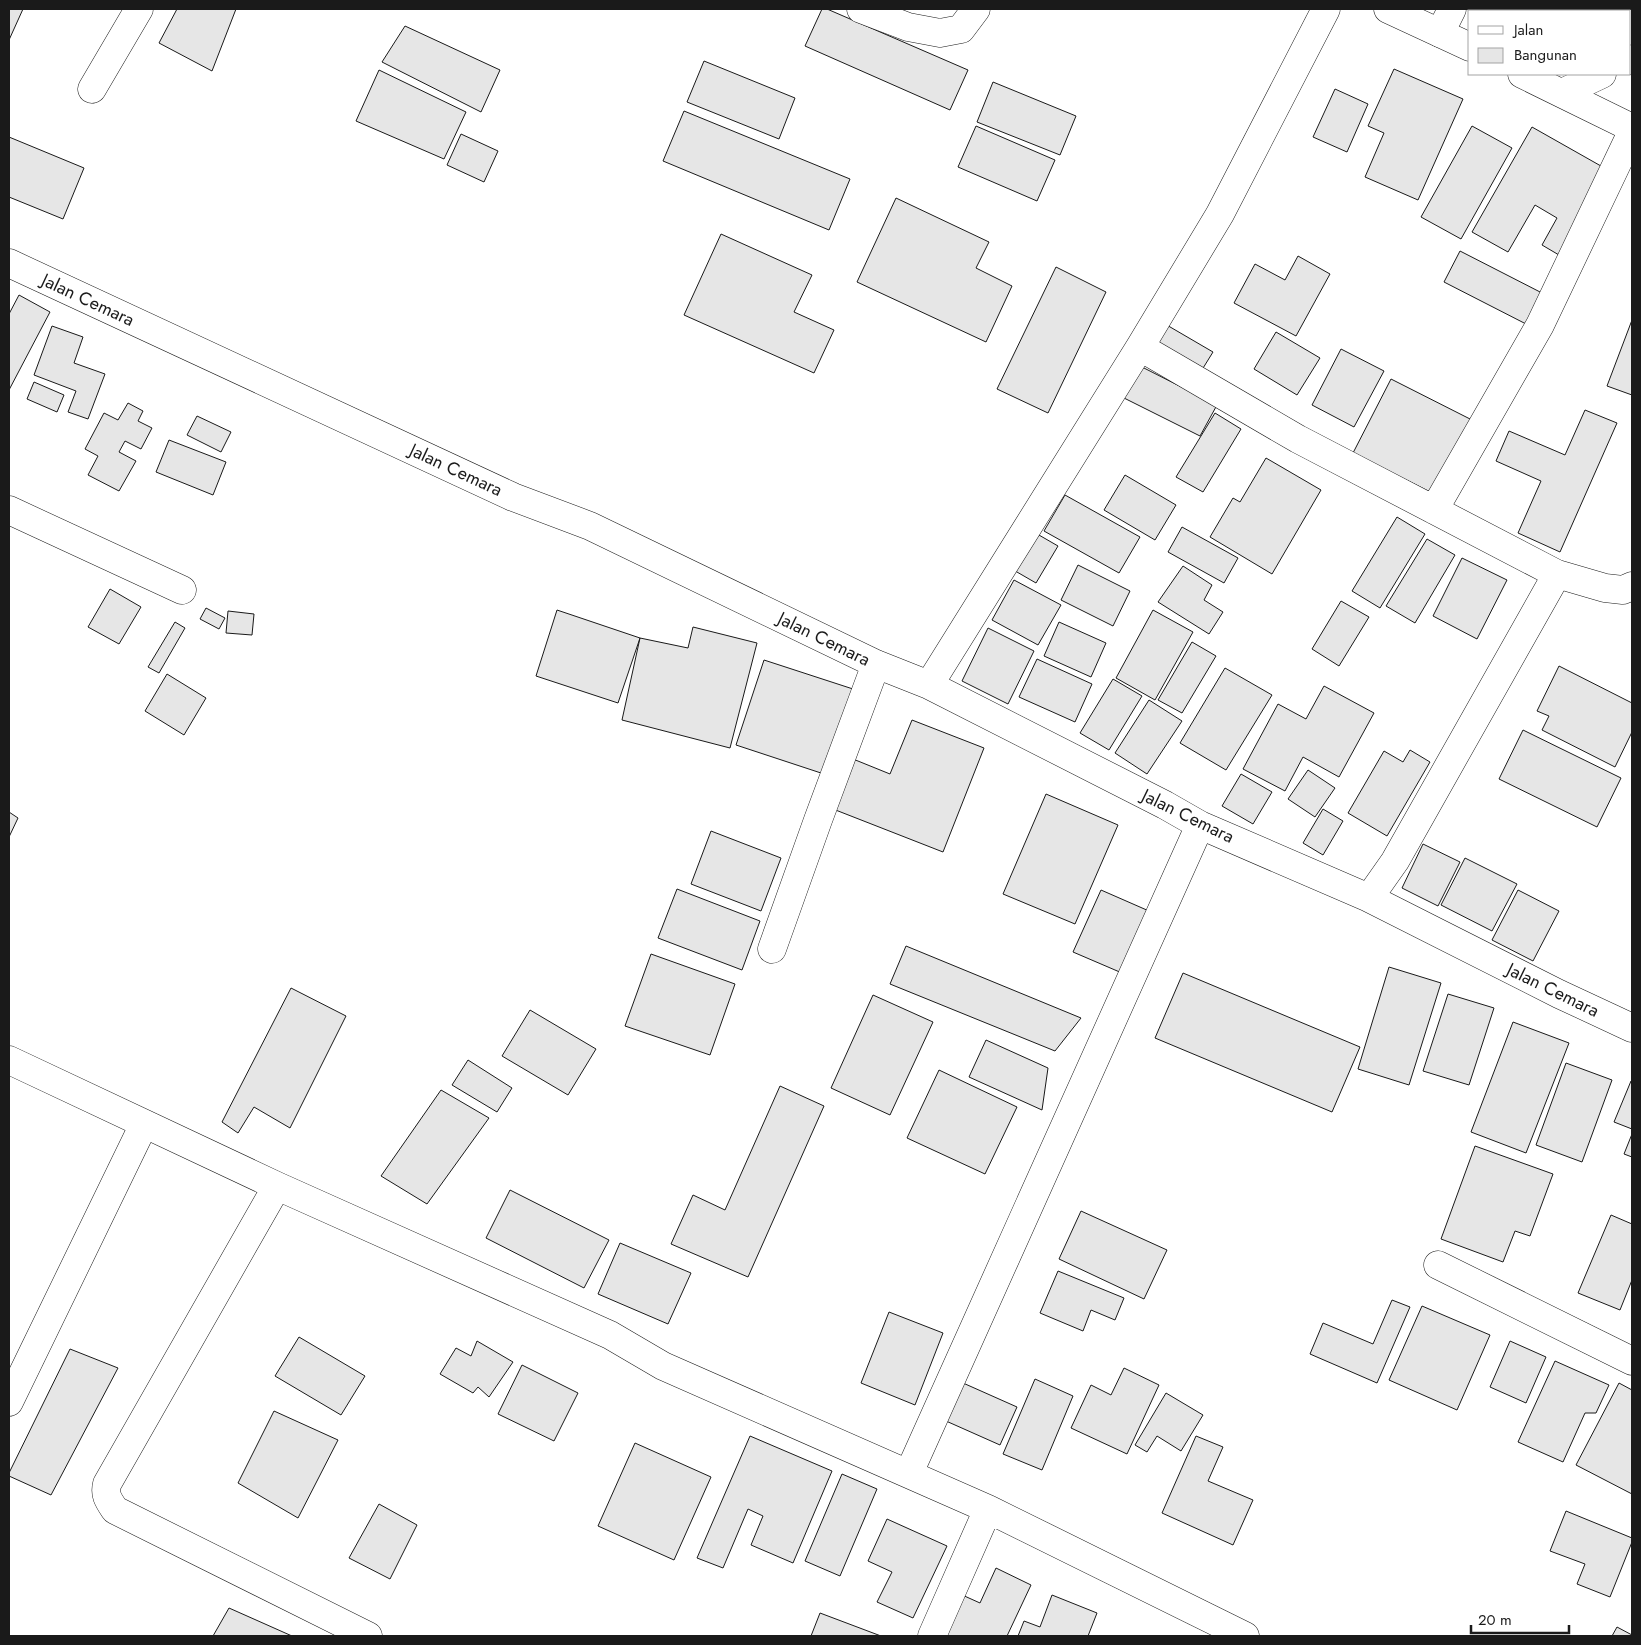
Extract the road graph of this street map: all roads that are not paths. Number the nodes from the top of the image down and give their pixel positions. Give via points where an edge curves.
1 (139, 9) edge
2 (860, 9) edge
3 (976, 9) edge
4 (1326, 9) edge
5 (1388, 9) edge
6 (1452, 9) edge
7 (1440, 33) junction
8 (1468, 47) edge
9 (1524, 75) edge
10 (1600, 75) edge
11 (92, 89) dead end
12 (1562, 94) junction
13 (1632, 128) edge
14 (1632, 132) edge
15 (9, 263) edge
16 (1140, 347) junction
17 (9, 510) edge
18 (1434, 510) junction
19 (1557, 574) junction
20 (1632, 586) edge
21 (182, 590) dead end
22 (876, 664) junction
23 (929, 685) junction
24 (1200, 825) junction
25 (1369, 898) junction
26 (772, 949) dead end
27 (1632, 1028) edge
28 (9, 1060) edge
29 (144, 1124) junction
30 (277, 1186) junction
31 (1438, 1265) dead end
32 (1632, 1361) edge
33 (9, 1402) edge
34 (909, 1473) junction
35 (988, 1509) junction
36 (1229, 1633) edge
37 (368, 1636) edge
38 (932, 1636) edge

1 - 11 street
2 - 3 street via 908,27 940,33 961,29
4 - 16 street via 1220,214
5 - 7 street
6 - 7 street
7 - 8 street
9 - 12 street
10 - 12 street
12 - 13 street
14 - 18 street via 1540,325
15 - 22 street, Jalan Cemara via 512,497 590,526
16 - 18 street via 1298,439
16 - 23 street
17 - 21 street
18 - 19 street
19 - 20 street via 1605,588 1623,590
19 - 25 street via 1395,861
22 - 23 street, Jalan Cemara
22 - 26 street
23 - 24 street, Jalan Cemara
24 - 25 street, Jalan Cemara
24 - 34 street
25 - 27 street, Jalan Cemara
28 - 29 street
29 - 30 street
29 - 33 street
30 - 34 street via 610,1335 663,1366
30 - 37 street via 106,1484 105,1491 115,1510
31 - 32 street
34 - 35 street
35 - 36 street
35 - 38 street

